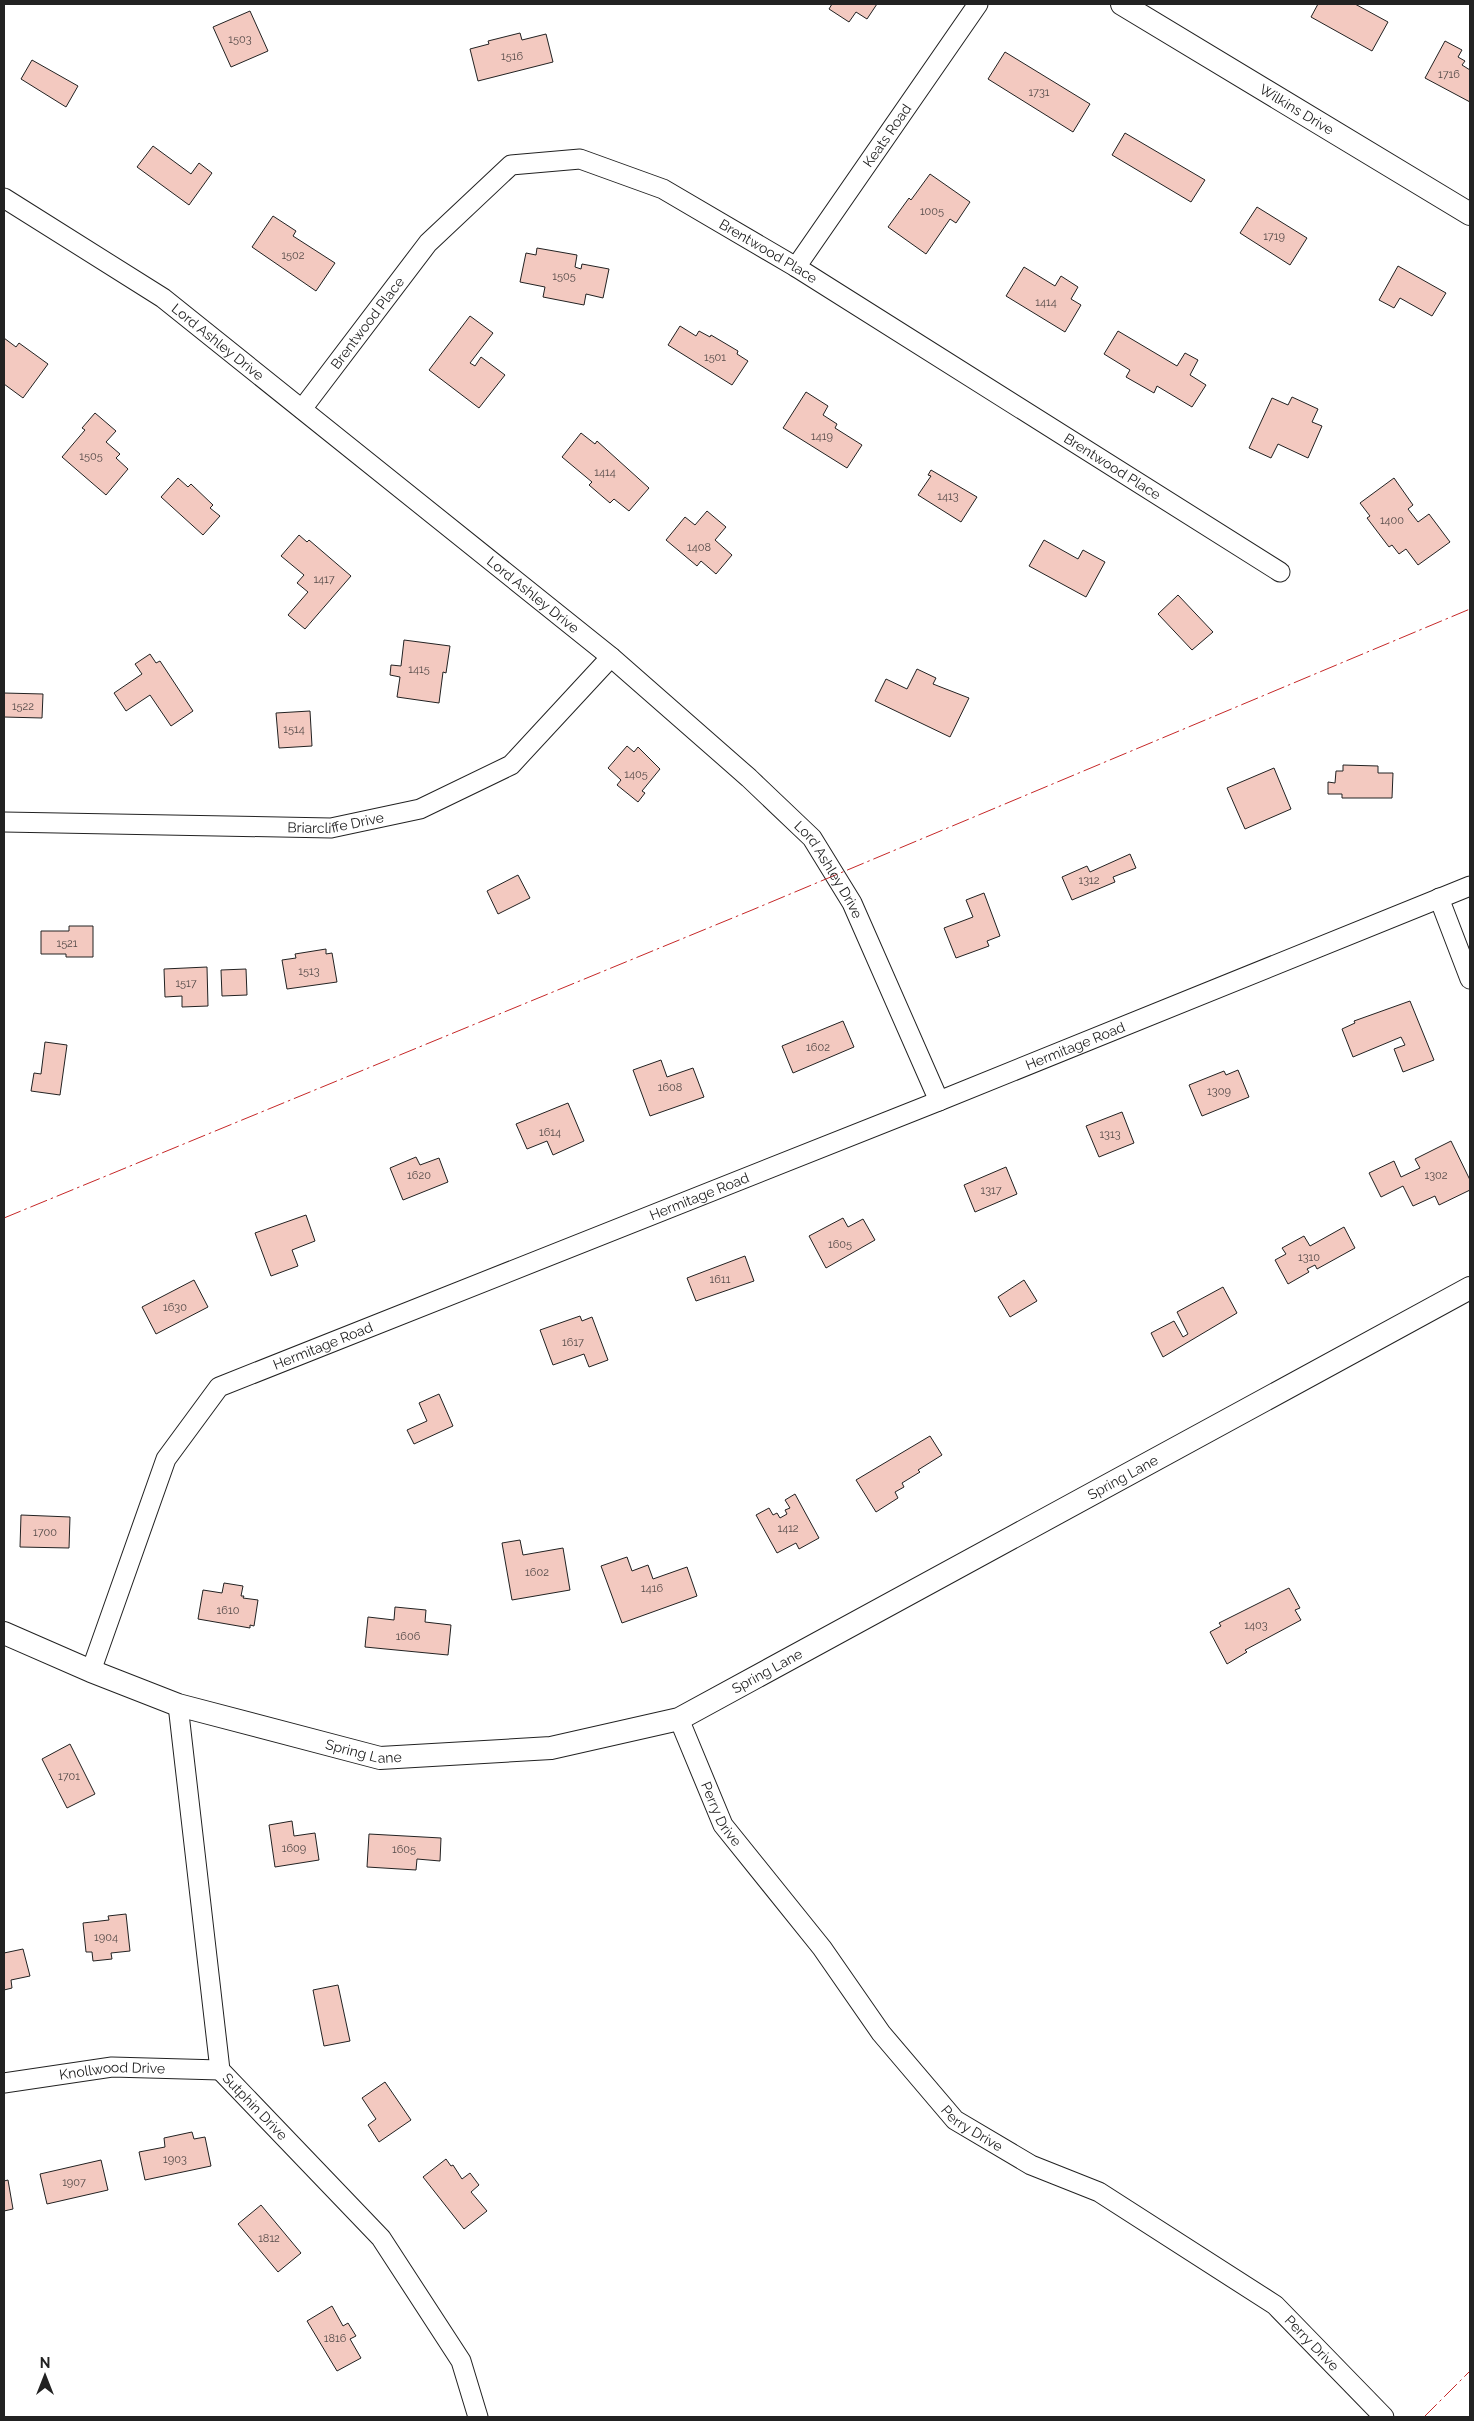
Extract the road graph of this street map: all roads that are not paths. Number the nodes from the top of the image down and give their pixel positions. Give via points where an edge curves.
1 (978, 4) edge
2 (1122, 4) edge
3 (4, 198) edge
4 (1470, 214) edge
5 (796, 267) junction
6 (302, 410) junction
7 (1280, 572) dead end
8 (611, 657) junction
9 (4, 822) edge
10 (1470, 886) edge
11 (1439, 898) junction
12 (1470, 979) edge
13 (939, 1101) junction
14 (1470, 1288) edge
15 (4, 1633) edge
16 (90, 1671) junction
17 (178, 1705) junction
18 (679, 1719) junction
19 (220, 2070) junction
20 (4, 2083) edge
21 (478, 2417) edge
22 (1384, 2417) edge

1 - 5 street, Keats Road
2 - 4 street, Wilkins Drive
3 - 6 street, Lord Ashley Drive via 163,298
5 - 6 street, Brentwood Place via 663,189 580,159 511,165 428,243
5 - 7 street, Brentwood Place
6 - 8 street, Lord Ashley Drive
8 - 9 street, Briarcliffe Drive via 511,765 420,809 331,828
8 - 13 street, Lord Ashley Drive via 812,838 852,903
10 - 11 street, Hermitage Road
11 - 12 street
11 - 13 street, Hermitage Road
13 - 16 street, Hermitage Road via 219,1387 166,1459
14 - 18 street, Spring Lane
15 - 16 street, Spring Lane
16 - 17 street, Spring Lane
17 - 18 street, Spring Lane via 380,1758 551,1748
17 - 19 street, Sutphin Drive
18 - 22 street, Perry Drive via 723,1825 822,1948 881,2033 955,2120 1031,2165 1099,2192 1275,2305
19 - 20 street, Knollwood Drive via 112,2066
19 - 21 street, Sutphin Drive via 381,2238 460,2361

